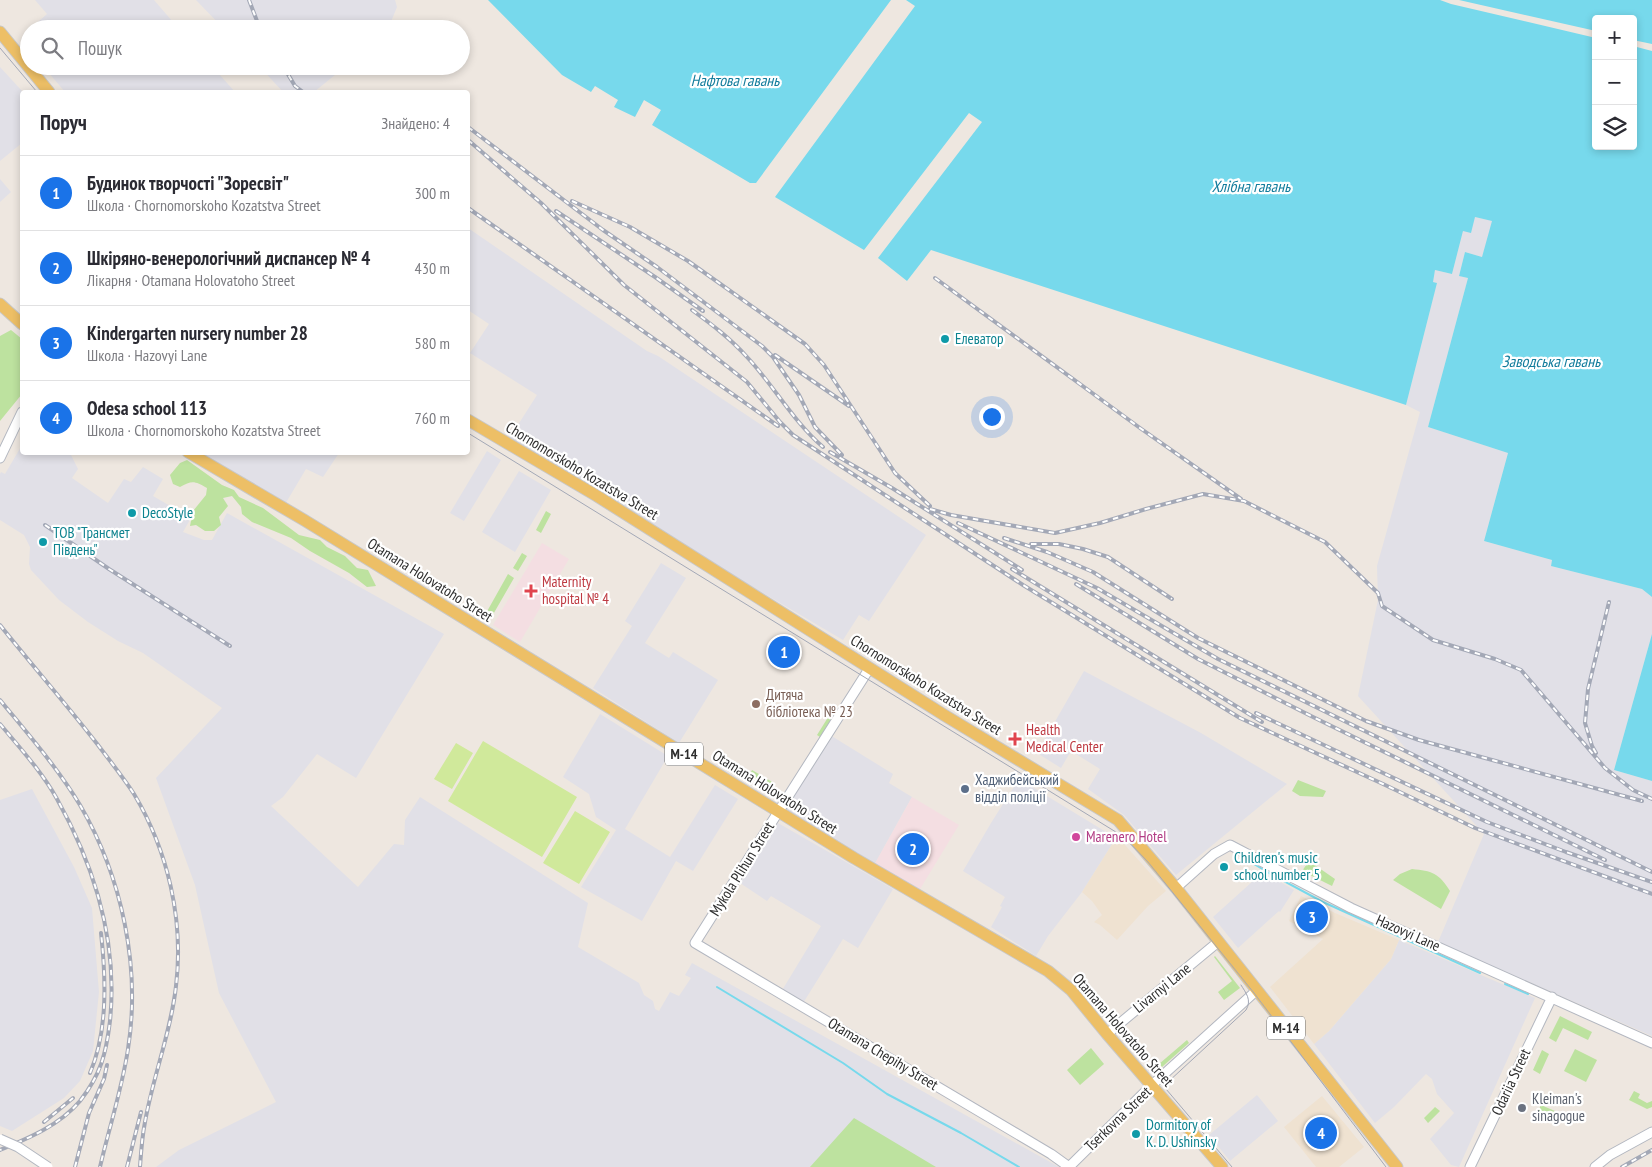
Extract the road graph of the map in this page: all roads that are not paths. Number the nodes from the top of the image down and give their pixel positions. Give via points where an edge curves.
1 (0, 32) edge
2 (20, 56) edge
3 (36, 75) edge
4 (48, 90) edge
5 (0, 304) edge
6 (20, 322) edge
7 (20, 416) edge
8 (470, 421) edge
9 (193, 455) edge
10 (0, 458) edge
11 (869, 669) junction
12 (778, 812) junction
13 (1176, 888) junction
14 (1218, 942) junction
15 (695, 943) joint
16 (1256, 991) junction
17 (1552, 997) junction
18 (1107, 1034) junction
19 (1652, 1043) edge
20 (1152, 1086) junction
21 (1652, 1132) edge
22 (0, 1139) edge
23 (48, 1167) edge
24 (1069, 1167) edge
25 (1222, 1167) edge
26 (1397, 1167) edge
27 (1470, 1167) edge
28 (1595, 1167) edge

1 - 2 main road
3 - 4 main road
5 - 6 main road
7 - 10 street
8 - 11 main road, Chornomorskoho Kozatstva Street / М-14 via 605,501
9 - 12 main road, Otamana Holovatoho Street / М-14
11 - 12 street, Mykola Plihun Street
11 - 13 main road, Chornomorskoho Kozatstva Street / М-14 via 1112,816 1129,831
12 - 15 street, Mykola Plihun Street
12 - 18 main road, Otamana Holovatoho Street / М-14 via 1048,972 1071,990
13 - 14 main road, Chornomorskoho Kozatstva Street / М-14
13 - 17 street, Hazovyi Lane via 1214,854 1230,845 1351,908
14 - 16 main road, Chornomorskoho Kozatstva Street / М-14
14 - 18 street, Livarnyi Lane
15 - 24 street, Otamana Chepihy Street
16 - 20 street, Tserkovna Street
16 - 26 main road, Chornomorskoho Kozatstva Street / М-14
17 - 19 street, Hazovyi Lane
17 - 27 street, Odariia Street
18 - 20 main road, Otamana Holovatoho Street / М-14
20 - 24 street, Tserkovna Street
20 - 25 main road, Otamana Holovatoho Street / М-14
21 - 28 street
22 - 23 street, bridge

